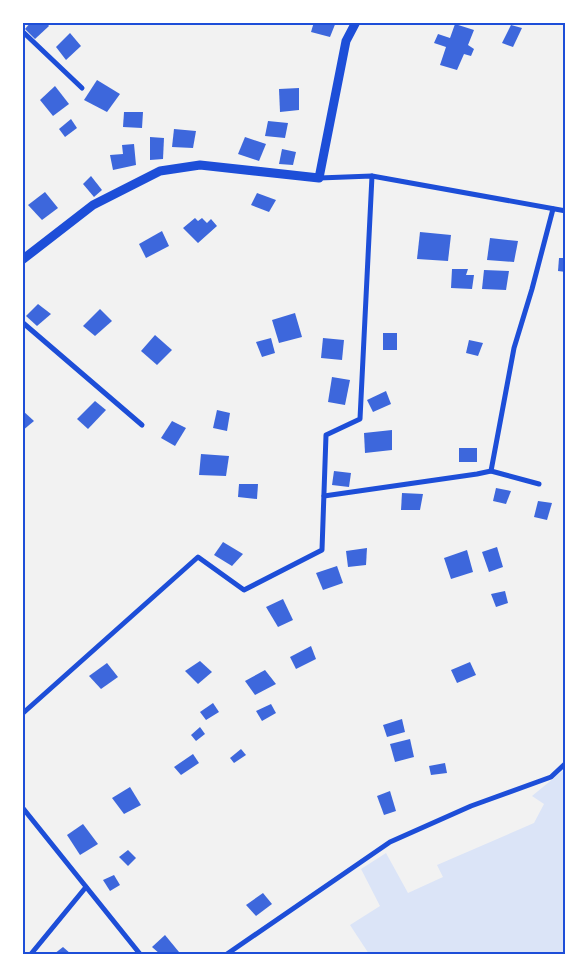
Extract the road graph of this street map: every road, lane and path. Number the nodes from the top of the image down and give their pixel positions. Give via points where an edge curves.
1 (356, 22) edge
2 (22, 31) edge
3 (82, 88) dead end
4 (372, 176) junction
5 (319, 178) junction
6 (553, 209) junction
7 (566, 211) edge
8 (22, 260) edge
9 (22, 322) edge
10 (142, 425) dead end
11 (491, 471) junction
12 (539, 484) dead end
13 (324, 496) junction
14 (22, 714) edge
15 (566, 763) edge
16 (22, 807) edge
17 (86, 887) junction
18 (31, 954) edge
19 (140, 954) edge
20 (227, 954) edge

1 - 5 street via 346,41
2 - 3 street
4 - 5 street
4 - 6 street
4 - 13 street via 360,419 326,435
5 - 8 street via 200,165 160,171 93,205
6 - 7 street
6 - 11 street via 514,348
9 - 10 street
11 - 12 street
11 - 13 street
13 - 14 street via 322,550 244,590 198,557
15 - 20 street via 550,777 471,806 390,842
16 - 17 street
17 - 18 street
17 - 19 street

